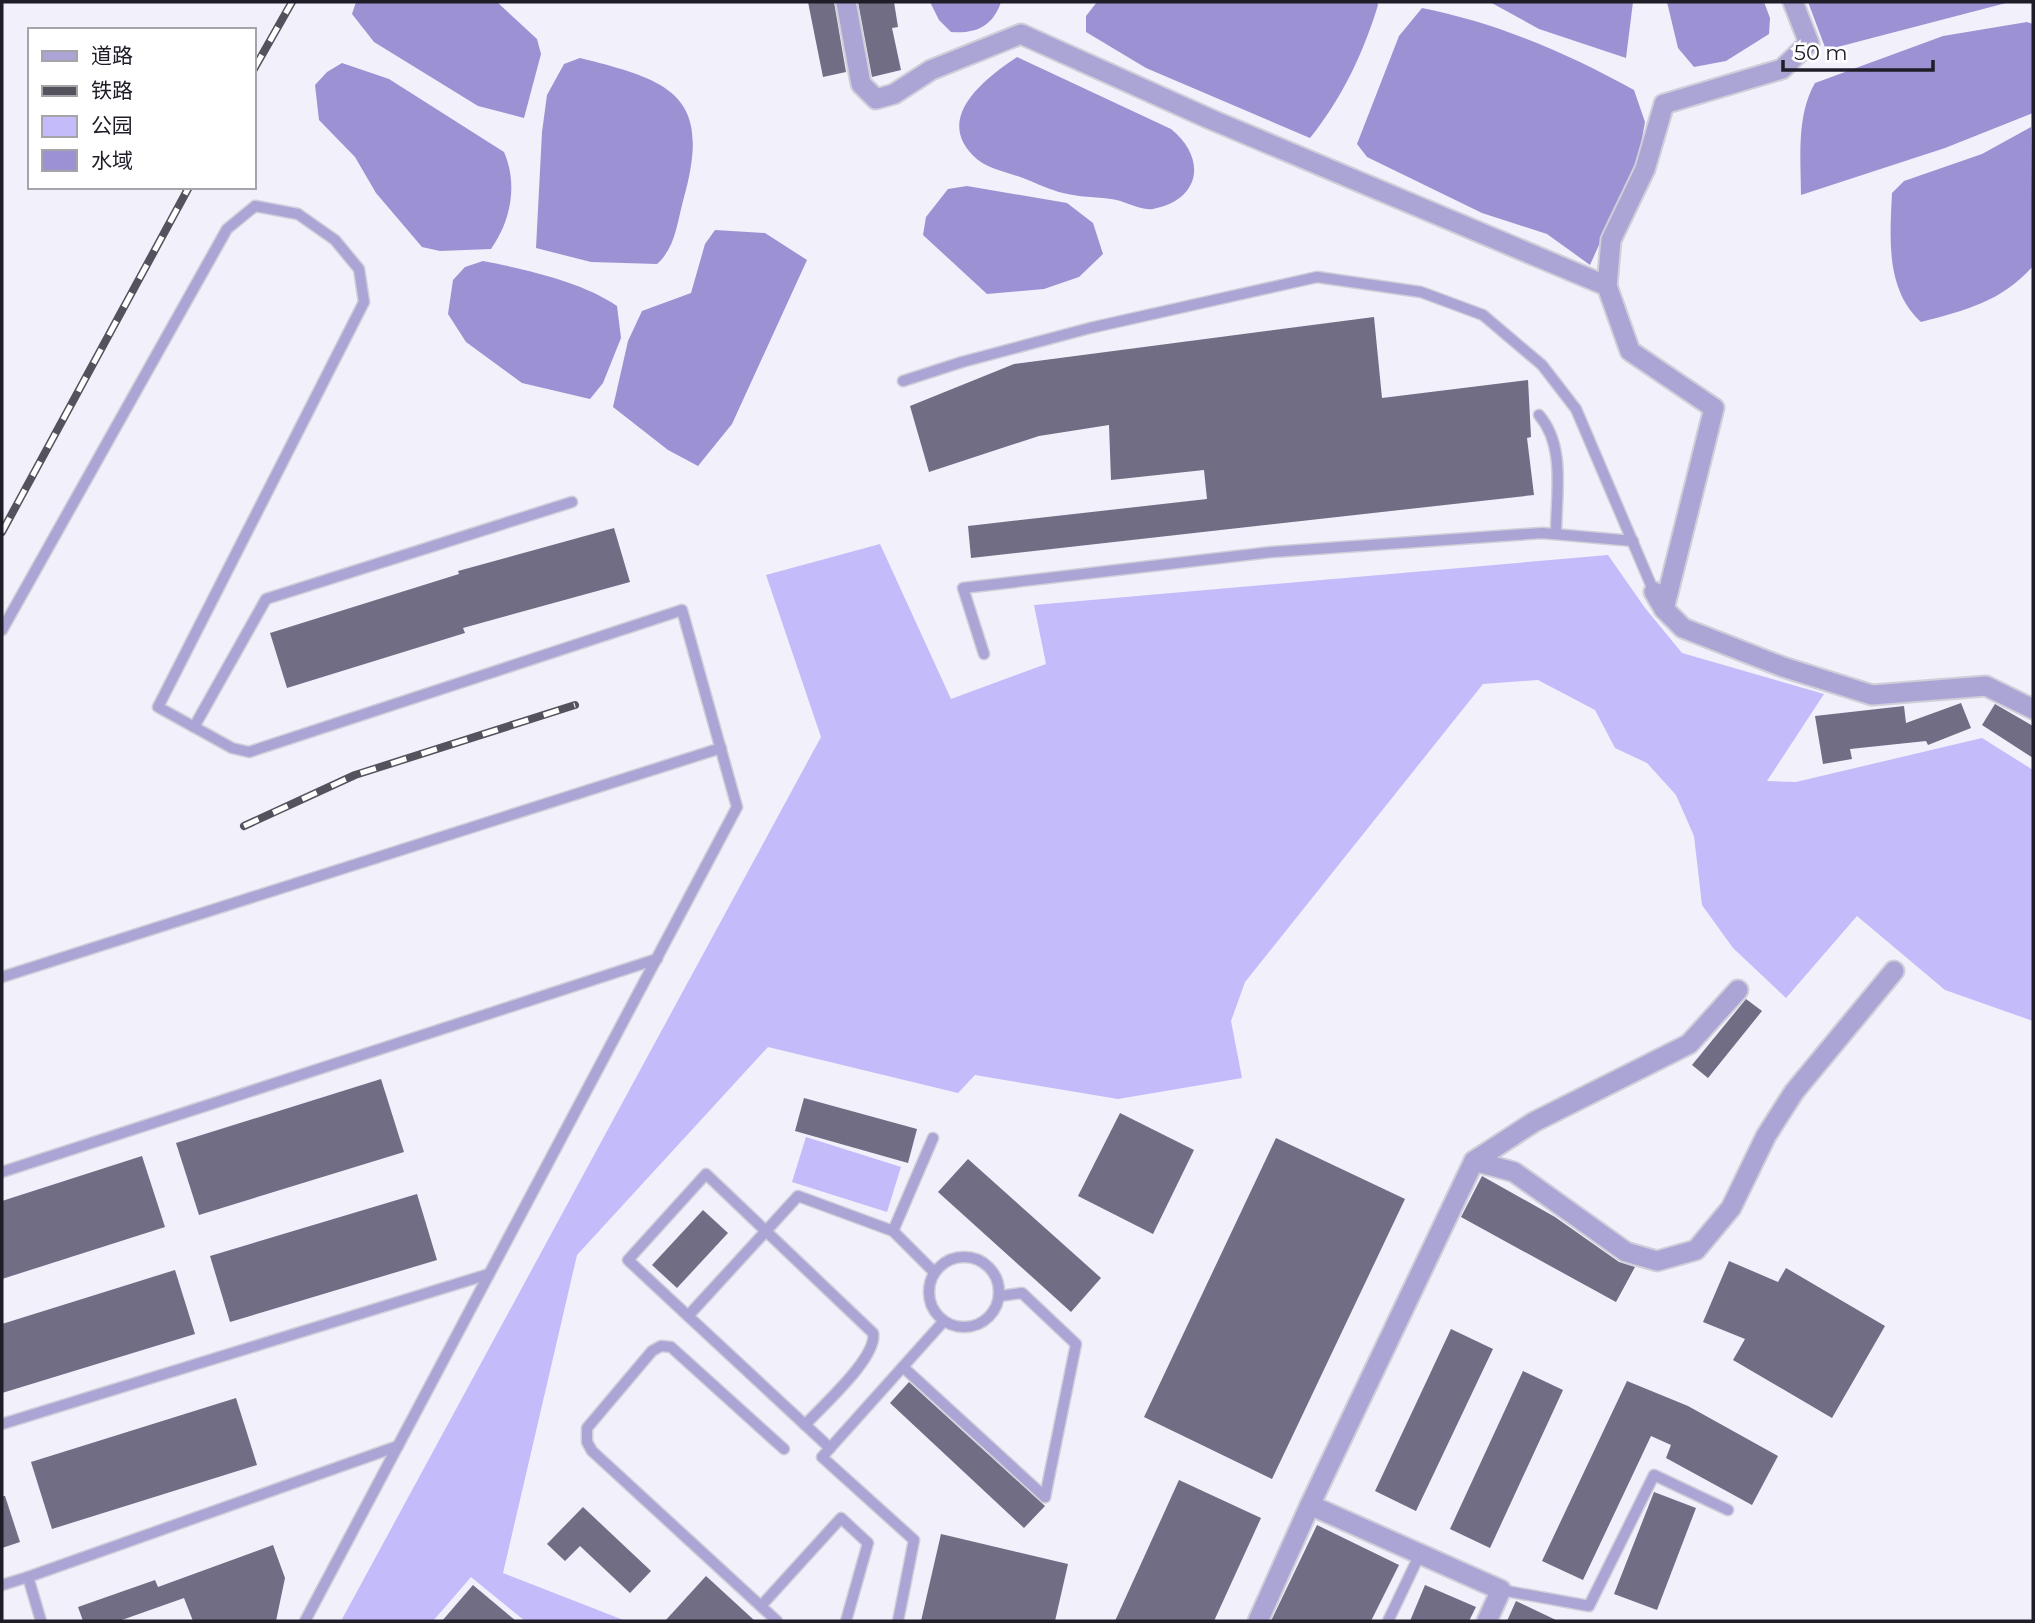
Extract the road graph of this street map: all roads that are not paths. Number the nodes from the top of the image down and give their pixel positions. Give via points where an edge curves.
1 (846, 2) edge
2 (1793, 2) edge
3 (1607, 286) junction
4 (903, 381) dead end
5 (1539, 415) dead end
6 (572, 502) dead end
7 (1556, 534) junction
8 (1633, 541) junction
9 (1659, 601) junction
10 (2, 630) edge
11 (984, 654) dead end
12 (2033, 709) edge
13 (194, 727) junction
14 (721, 748) junction
15 (657, 959) junction
16 (1894, 971) dead end
17 (2, 977) edge
18 (1738, 990) dead end
19 (933, 1138) dead end
20 (1474, 1161) junction
21 (2, 1172) edge
22 (767, 1230) junction
23 (893, 1231) junction
24 (934, 1272) junction
25 (489, 1273) junction
26 (1000, 1296) junction
27 (688, 1316) junction
28 (943, 1322) junction
29 (903, 1367) junction
30 (2, 1424) edge
31 (805, 1424) junction
32 (398, 1446) junction
33 (830, 1448) junction
34 (784, 1449) dead end
35 (1310, 1505) junction
36 (1728, 1510) dead end
37 (1420, 1554) junction
38 (28, 1577) junction
39 (2, 1585) edge
40 (1502, 1590) junction
41 (761, 1606) junction
42 (41, 1621) edge
43 (305, 1621) edge
44 (777, 1621) edge
45 (846, 1621) edge
46 (898, 1621) edge
47 (1258, 1621) edge
48 (1388, 1621) edge
49 (1487, 1621) edge

1 - 3 street via 861,84 876,99 894,94 931,70 1021,34
2 - 3 street via 1809,43 1782,69 1664,104 1645,169 1611,240
3 - 9 street via 1630,351 1714,408
4 - 8 lane via 1090,328 1317,277 1421,292 1483,315 1542,365 1576,409
5 - 7 lane via 1557,447
6 - 13 lane via 266,599
7 - 8 lane
7 - 11 lane via 1272,552 963,588
8 - 9 lane
9 - 12 street via 1683,628 1872,695 1986,685
10 - 13 lane via 227,229 255,206 298,214 335,240 359,269 365,302 158,707
13 - 14 lane via 248,752 682,610
14 - 15 lane via 737,807
14 - 17 lane
15 - 21 lane
15 - 25 lane
16 - 20 street via 1794,1092 1766,1136 1731,1209 1696,1250 1657,1261 1626,1252 1514,1172
18 - 20 street via 1689,1044 1534,1122
19 - 23 lane
20 - 35 street
22 - 23 lane via 798,1196
22 - 27 lane
22 - 27 lane via 706,1174 628,1261
22 - 31 lane via 873,1333 868,1356
23 - 24 lane
24 - 26 lane via 949,1260 967,1257 984,1263 996,1278
24 - 28 lane via 928,1289 932,1308
25 - 30 lane
25 - 32 lane
26 - 28 lane via 993,1313 979,1325 961,1328
26 - 29 lane via 1021,1293 1076,1344 1045,1497
27 - 31 lane
28 - 29 lane
29 - 33 lane
31 - 33 lane
32 - 38 lane
32 - 43 lane
33 - 46 lane via 822,1457 914,1540
34 - 41 lane via 671,1347 652,1351 587,1428 592,1451
35 - 37 street
35 - 47 street
36 - 40 lane via 1654,1475 1589,1606
37 - 40 street
37 - 48 lane
38 - 39 lane
38 - 42 lane
40 - 49 street
41 - 44 lane
41 - 45 lane via 841,1518 868,1543

